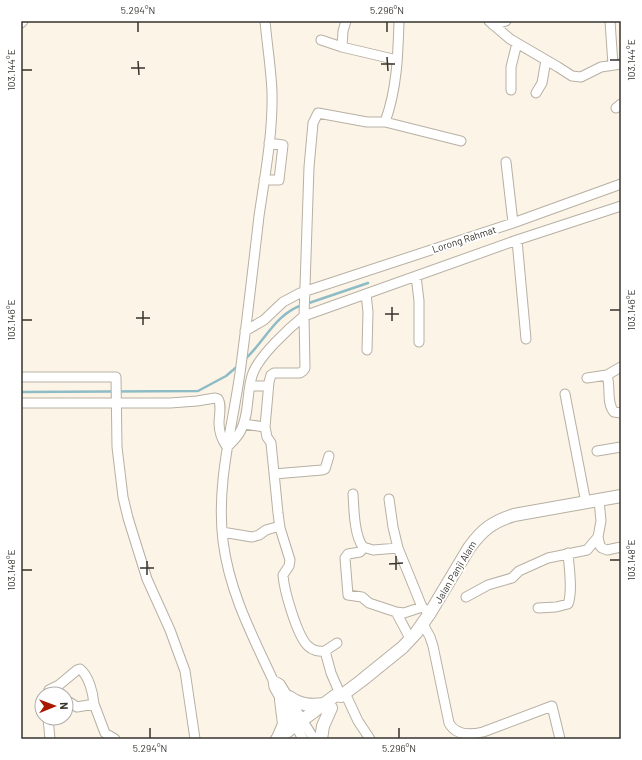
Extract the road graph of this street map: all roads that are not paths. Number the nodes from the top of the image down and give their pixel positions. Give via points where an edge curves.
1 (265, 21) edge
2 (346, 21) edge
3 (399, 21) edge
4 (506, 21) edge
5 (610, 21) edge
6 (491, 23) edge
7 (321, 40) dead end
8 (517, 43) junction
9 (342, 47) junction
10 (397, 60) junction
11 (546, 60) junction
12 (619, 65) edge
13 (511, 90) dead end
14 (536, 93) dead end
15 (385, 122) junction
16 (462, 141) dead end
17 (269, 143) junction
18 (506, 162) dead end
19 (264, 180) junction
20 (621, 184) edge
21 (621, 206) edge
22 (513, 223) junction
23 (517, 240) junction
24 (416, 276) junction
25 (306, 292) junction
26 (366, 294) junction
27 (304, 314) junction
28 (245, 331) junction
29 (526, 339) dead end
30 (419, 342) dead end
31 (367, 350) dead end
32 (621, 367) edge
33 (607, 375) junction
34 (21, 377) edge
35 (587, 378) dead end
36 (250, 386) junction
37 (268, 386) junction
38 (565, 394) dead end
39 (21, 403) edge
40 (117, 404) junction
41 (621, 413) edge
42 (244, 424) junction
43 (265, 428) junction
44 (227, 447) junction
45 (621, 448) edge
46 (597, 451) dead end
47 (329, 456) dead end
48 (274, 474) junction
49 (353, 494) dead end
50 (621, 496) edge
51 (389, 499) dead end
52 (599, 500) junction
53 (586, 503) junction
54 (280, 526) junction
55 (222, 532) junction
56 (598, 537) junction
57 (364, 547) junction
58 (621, 547) edge
59 (398, 548) junction
60 (568, 553) junction
61 (466, 597) dead end
62 (538, 608) dead end
63 (426, 610) junction
64 (396, 612) junction
65 (423, 624) junction
66 (411, 640) junction
67 (337, 643) dead end
68 (325, 651) junction
69 (59, 685) edge
70 (343, 694) junction
71 (285, 699) junction
72 (94, 704) junction
73 (74, 705) edge
74 (328, 706) junction
75 (49, 726) edge
76 (294, 732) edge
77 (50, 739) edge
78 (115, 739) edge
79 (195, 739) edge
80 (314, 739) edge
81 (321, 739) edge
82 (370, 739) edge
83 (560, 739) edge

1 - 17 street via 272,91
2 - 9 street
3 - 10 street
4 - 6 street
5 - 12 street
6 - 8 street
7 - 9 street
8 - 11 street
8 - 13 street via 511,67
9 - 10 street
10 - 15 street via 393,94
11 - 12 street via 578,78 601,67
11 - 14 street via 542,83
15 - 16 street
15 - 25 street via 367,122 318,112 313,123 309,167
17 - 19 street
17 - 19 street via 283,145 279,180
18 - 22 street
19 - 28 street
20 - 22 street, Lorong Rahmat
21 - 23 street
22 - 25 street, Lorong Rahmat
23 - 24 street
23 - 29 street
24 - 26 street
24 - 30 street
25 - 27 street
25 - 28 street, Lorong Rahmat via 283,302 264,320
26 - 27 street
26 - 31 street
27 - 36 street via 261,358 252,374
27 - 37 street via 304,370 300,373 274,373
28 - 44 street
32 - 33 street
33 - 35 street
33 - 41 street via 611,408 614,412
34 - 40 street via 116,377
36 - 37 street
36 - 42 street
37 - 43 street
38 - 53 street
39 - 40 street
40 - 44 street via 218,399 220,434
40 - 79 street via 117,447 123,497 147,579 186,671
42 - 43 street
42 - 44 street
43 - 48 street via 271,443
44 - 55 street via 221,504
45 - 46 street
47 - 48 street via 322,470
48 - 54 street
49 - 57 street via 355,521 359,540
50 - 52 main road, Jalan Panji Alam
51 - 59 street
52 - 53 main road, Jalan Panji Alam
52 - 56 street via 601,521
53 - 63 main road, Jalan Panji Alam via 514,515 490,525 477,537
54 - 55 street via 252,537
54 - 68 street via 290,560 283,575 290,607 304,642 311,648
55 - 71 street via 229,575 236,598 274,680 274,687
56 - 58 street via 602,548 607,550
56 - 60 street via 587,550
57 - 59 street via 373,550
57 - 64 street via 360,552 348,554 345,558 348,594 362,596 369,603
59 - 63 street
60 - 61 street via 529,566 512,578 488,585
60 - 62 street via 568,604
63 - 64 street
63 - 65 main road, Jalan Panji Alam
64 - 66 street
65 - 66 main road, Jalan Panji Alam
65 - 83 street via 433,646 452,729 474,734 484,732 552,706
66 - 70 main road, Jalan Panji Alam
67 - 68 street
68 - 70 street via 331,673
69 - 72 street via 80,669 90,684
70 - 74 main road, Jalan Panji Alam via 339,702
70 - 82 street
71 - 74 main road via 305,705
71 - 76 street
71 - 76 main road via 284,724
72 - 73 street
72 - 78 street via 105,733
74 - 76 main road, Jalan Panji Alam
74 - 81 main road
75 - 77 street
76 - 80 street

